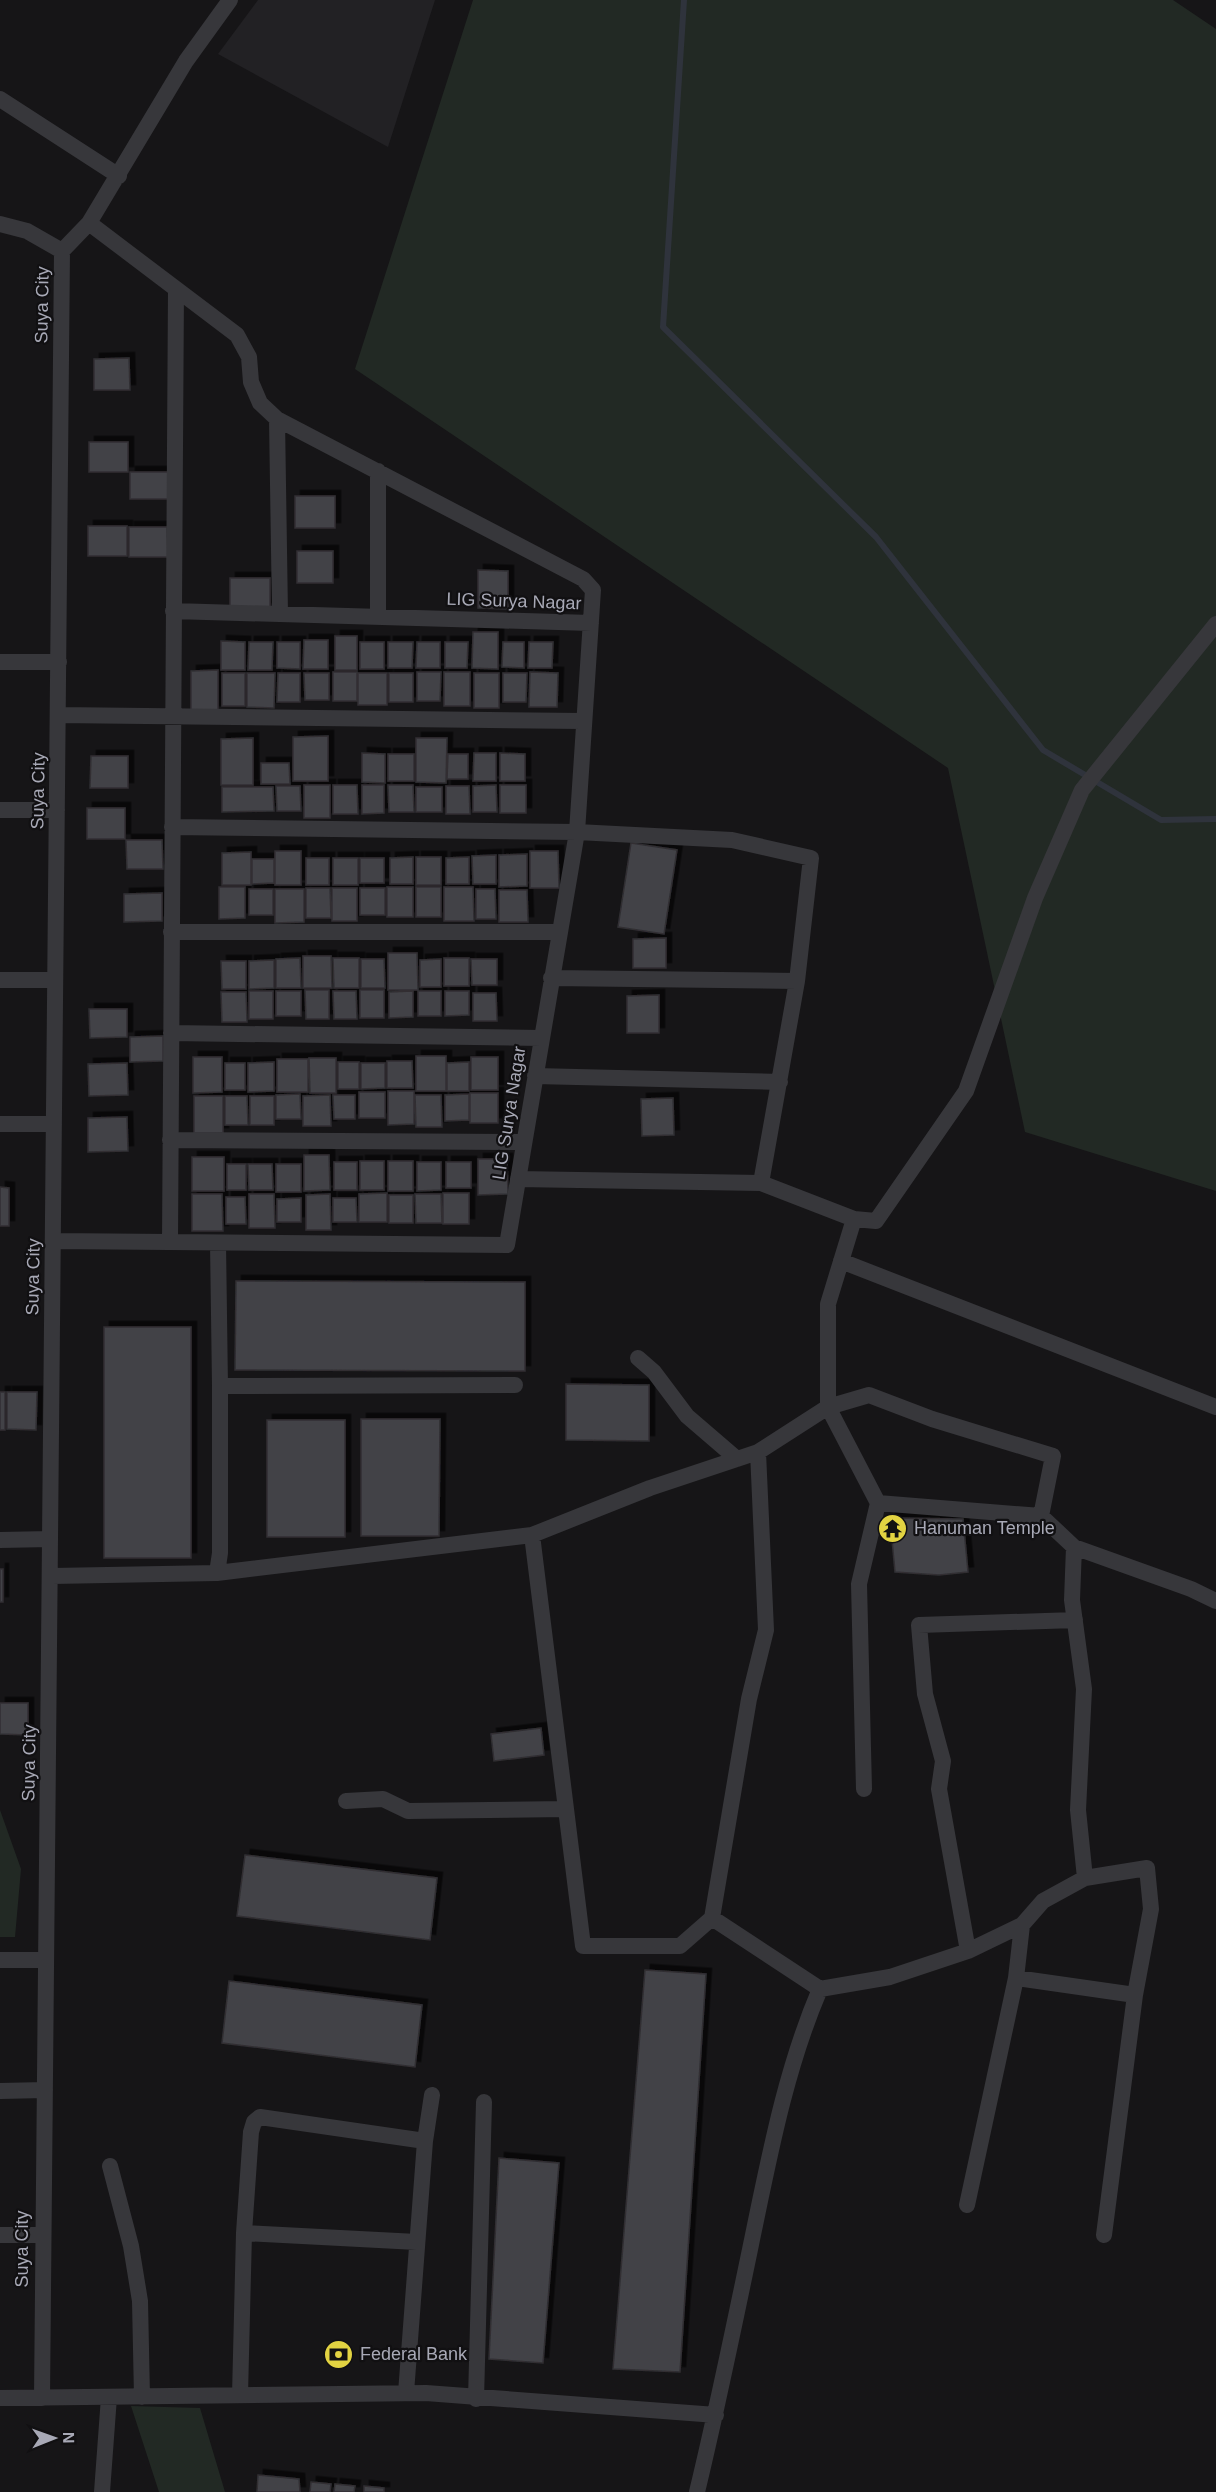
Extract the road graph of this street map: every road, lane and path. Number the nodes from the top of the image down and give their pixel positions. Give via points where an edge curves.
1 (230, 0) edge
2 (0, 100) edge
3 (119, 176) junction
4 (89, 223) junction
5 (0, 224) edge
6 (62, 251) junction
7 (176, 289) junction
8 (277, 418) junction
9 (378, 471) junction
10 (173, 611) junction
11 (280, 614) junction
12 (378, 617) junction
13 (591, 623) junction
14 (1216, 624) edge
15 (0, 662) edge
16 (59, 662) junction
17 (58, 715) junction
18 (172, 717) junction
19 (582, 722) junction
20 (0, 810) edge
21 (57, 810) junction
22 (172, 827) junction
23 (577, 832) junction
24 (171, 932) junction
25 (558, 932) junction
26 (551, 978) junction
27 (0, 980) edge
28 (55, 981) junction
29 (797, 981) junction
30 (171, 1034) junction
31 (541, 1038) junction
32 (535, 1076) junction
33 (780, 1082) junction
34 (0, 1124) edge
35 (54, 1124) junction
36 (170, 1140) junction
37 (524, 1142) junction
38 (518, 1179) junction
39 (761, 1183) junction
40 (854, 1219) junction
41 (53, 1241) junction
42 (170, 1242) junction
43 (218, 1243) junction
44 (841, 1261) junction
45 (638, 1358) dead end
46 (515, 1385) dead end
47 (220, 1386) junction
48 (828, 1407) junction
49 (1216, 1407) edge
50 (758, 1452) junction
51 (738, 1459) junction
52 (878, 1503) junction
53 (1041, 1516) junction
54 (532, 1535) junction
55 (50, 1539) junction
56 (0, 1540) edge
57 (1074, 1547) junction
58 (217, 1572) junction
59 (52, 1576) junction
60 (1216, 1601) edge
61 (1075, 1620) junction
62 (864, 1789) dead end
63 (346, 1801) dead end
64 (566, 1809) junction
65 (1085, 1878) junction
66 (712, 1918) junction
67 (1022, 1925) junction
68 (968, 1951) junction
69 (0, 1960) edge
70 (46, 1960) junction
71 (1016, 1978) junction
72 (820, 1989) junction
73 (1135, 1995) junction
74 (45, 2090) junction
75 (0, 2091) edge
76 (432, 2095) dead end
77 (484, 2102) dead end
78 (425, 2141) junction
79 (110, 2166) dead end
80 (967, 2205) dead end
81 (244, 2233) junction
82 (0, 2235) edge
83 (41, 2235) junction
84 (1104, 2235) dead end
85 (417, 2241) junction
86 (406, 2393) junction
87 (240, 2395) junction
88 (108, 2397) junction
89 (142, 2397) junction
90 (0, 2398) edge
91 (42, 2398) junction
92 (476, 2399) junction
93 (716, 2415) junction
94 (102, 2492) edge
95 (697, 2492) edge

1 - 3 street, Suya City via 186,61
2 - 3 street
3 - 4 street, Suya City
4 - 6 street, Suya City
4 - 7 street
5 - 6 street via 27,231
6 - 16 street, Suya City
7 - 8 street via 237,335 249,357 251,382 260,403
7 - 10 street
8 - 9 street
8 - 11 street
9 - 12 street
9 - 13 street via 583,579 593,590
10 - 11 street, LIG Surya Nagar
10 - 18 street
11 - 12 street, LIG Surya Nagar
12 - 13 street, LIG Surya Nagar
13 - 19 street, LIG Surya Nagar
14 - 40 street via 1082,790 1035,898 966,1091 876,1221
15 - 16 street
16 - 17 street, Suya City
17 - 18 street
17 - 21 street, Suya City
18 - 19 street
18 - 22 street
19 - 23 street, LIG Surya Nagar
20 - 21 street
21 - 28 street, Suya City
22 - 23 street
22 - 24 street
23 - 25 street, LIG Surya Nagar
23 - 29 street via 732,840 811,858
24 - 25 street
24 - 30 street
25 - 26 street, LIG Surya Nagar
26 - 29 street
26 - 31 street, LIG Surya Nagar
27 - 28 street
28 - 35 street, Suya City
29 - 33 street
30 - 31 street
30 - 36 street
31 - 32 street, LIG Surya Nagar
32 - 33 street
32 - 37 street, LIG Surya Nagar
33 - 39 street
34 - 35 street
35 - 41 street, Suya City
36 - 37 street
36 - 42 street
37 - 38 street, LIG Surya Nagar
38 - 39 street
38 - 43 street, LIG Surya Nagar via 507,1245
39 - 40 street
40 - 44 street
41 - 42 street, LIG Surya Nagar
41 - 55 street, Suya City
42 - 43 street, LIG Surya Nagar
43 - 47 street
44 - 48 street via 828,1304
44 - 49 street
45 - 51 street via 654,1372 687,1416
46 - 47 street
47 - 58 street
48 - 50 street
48 - 52 street
48 - 53 street via 869,1395 1053,1456
50 - 51 street
50 - 66 street via 766,1630 748,1699
51 - 54 street via 650,1488
52 - 53 street
52 - 62 street via 859,1584
53 - 57 street
54 - 58 street
54 - 64 street
55 - 56 street
55 - 59 street, Suya City
57 - 60 street
57 - 61 street
58 - 59 street
59 - 70 street, Suya City
61 - 65 street via 1084,1689 1078,1810
61 - 68 street via 919,1625 925,1694 943,1761 939,1789
63 - 64 street via 382,1799 408,1810
64 - 66 street via 583,1946 680,1946
65 - 67 street via 1043,1901
65 - 73 street via 1147,1868 1151,1909
66 - 72 street
67 - 68 street
67 - 71 street
68 - 72 street via 890,1977
69 - 70 street
70 - 74 street, Suya City
71 - 73 street
71 - 80 street
72 - 93 street via 803,2029 776,2125
73 - 84 street
74 - 75 street
74 - 83 street, Suya City
76 - 78 street
77 - 92 street
78 - 81 street via 260,2117 251,2132
78 - 85 street
79 - 89 street via 131,2246 140,2301
81 - 85 street
81 - 87 street
82 - 83 street
83 - 91 street, Suya City
85 - 86 street
86 - 87 street
86 - 92 street
87 - 89 street
88 - 89 street
88 - 91 street
88 - 94 street
90 - 91 street
92 - 93 street via 552,2401
93 - 95 street

